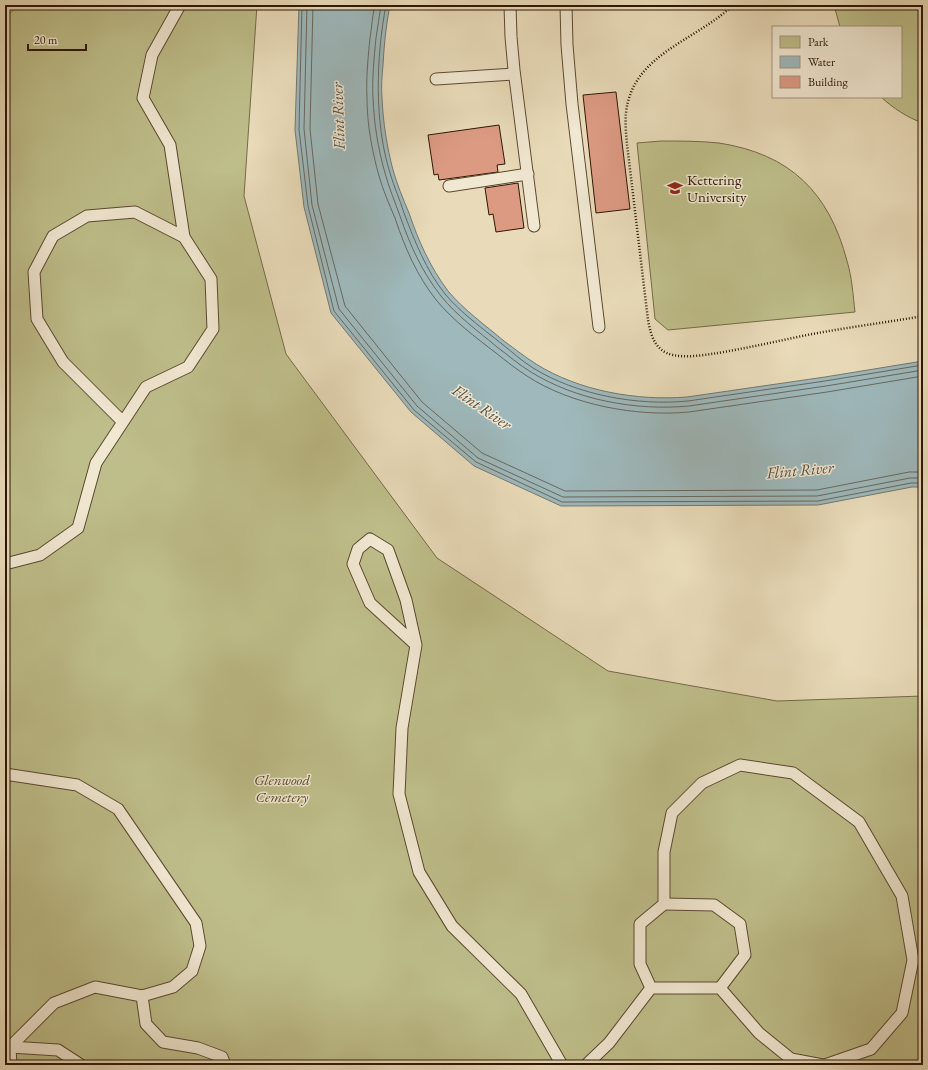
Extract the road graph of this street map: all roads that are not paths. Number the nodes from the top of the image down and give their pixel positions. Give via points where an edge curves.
1 (180, 5) edge
2 (510, 5) edge
3 (566, 5) edge
4 (514, 74) junction
5 (436, 79) dead end
6 (528, 174) junction
7 (449, 186) dead end
8 (534, 226) dead end
9 (184, 237) junction
10 (599, 327) dead end
11 (123, 422) junction
12 (5, 564) edge
13 (416, 645) junction
14 (5, 774) edge
15 (664, 904) junction
16 (651, 988) junction
17 (720, 988) junction
18 (142, 996) junction
19 (8, 1044) edge
20 (11, 1065) edge
21 (81, 1065) edge
22 (225, 1065) edge
23 (562, 1065) edge
24 (586, 1065) edge
25 (824, 1065) edge

1 - 9 lane via 152,55 143,98 170,145
2 - 4 lane
3 - 10 lane via 566,41 572,104
4 - 5 lane
4 - 6 lane
6 - 7 lane
6 - 8 lane
9 - 11 lane via 211,278 213,329 188,367 146,387
9 - 11 lane via 135,212 87,216 53,236 34,272 37,319 63,362
11 - 12 lane via 96,463 78,528 40,555
13 - 13 lane via 406,600 388,550 370,539 358,549 353,564 370,603
13 - 23 lane via 402,728 399,794 419,872 452,926 521,994
14 - 18 lane via 77,785 118,809 196,923 200,946 192,971 173,987
15 - 16 lane via 640,924 640,964
15 - 17 lane via 714,905 740,924 745,955
15 - 25 lane via 664,852 672,814 702,783 740,765 793,773 858,822 902,896 913,960 902,1013 871,1049
16 - 17 lane
16 - 24 lane via 609,1043
17 - 25 lane via 759,1034 791,1059
18 - 19 lane via 96,987 54,1003
18 - 22 lane via 146,1024 163,1042 198,1048 222,1057
19 - 20 lane
19 - 21 lane via 58,1050

